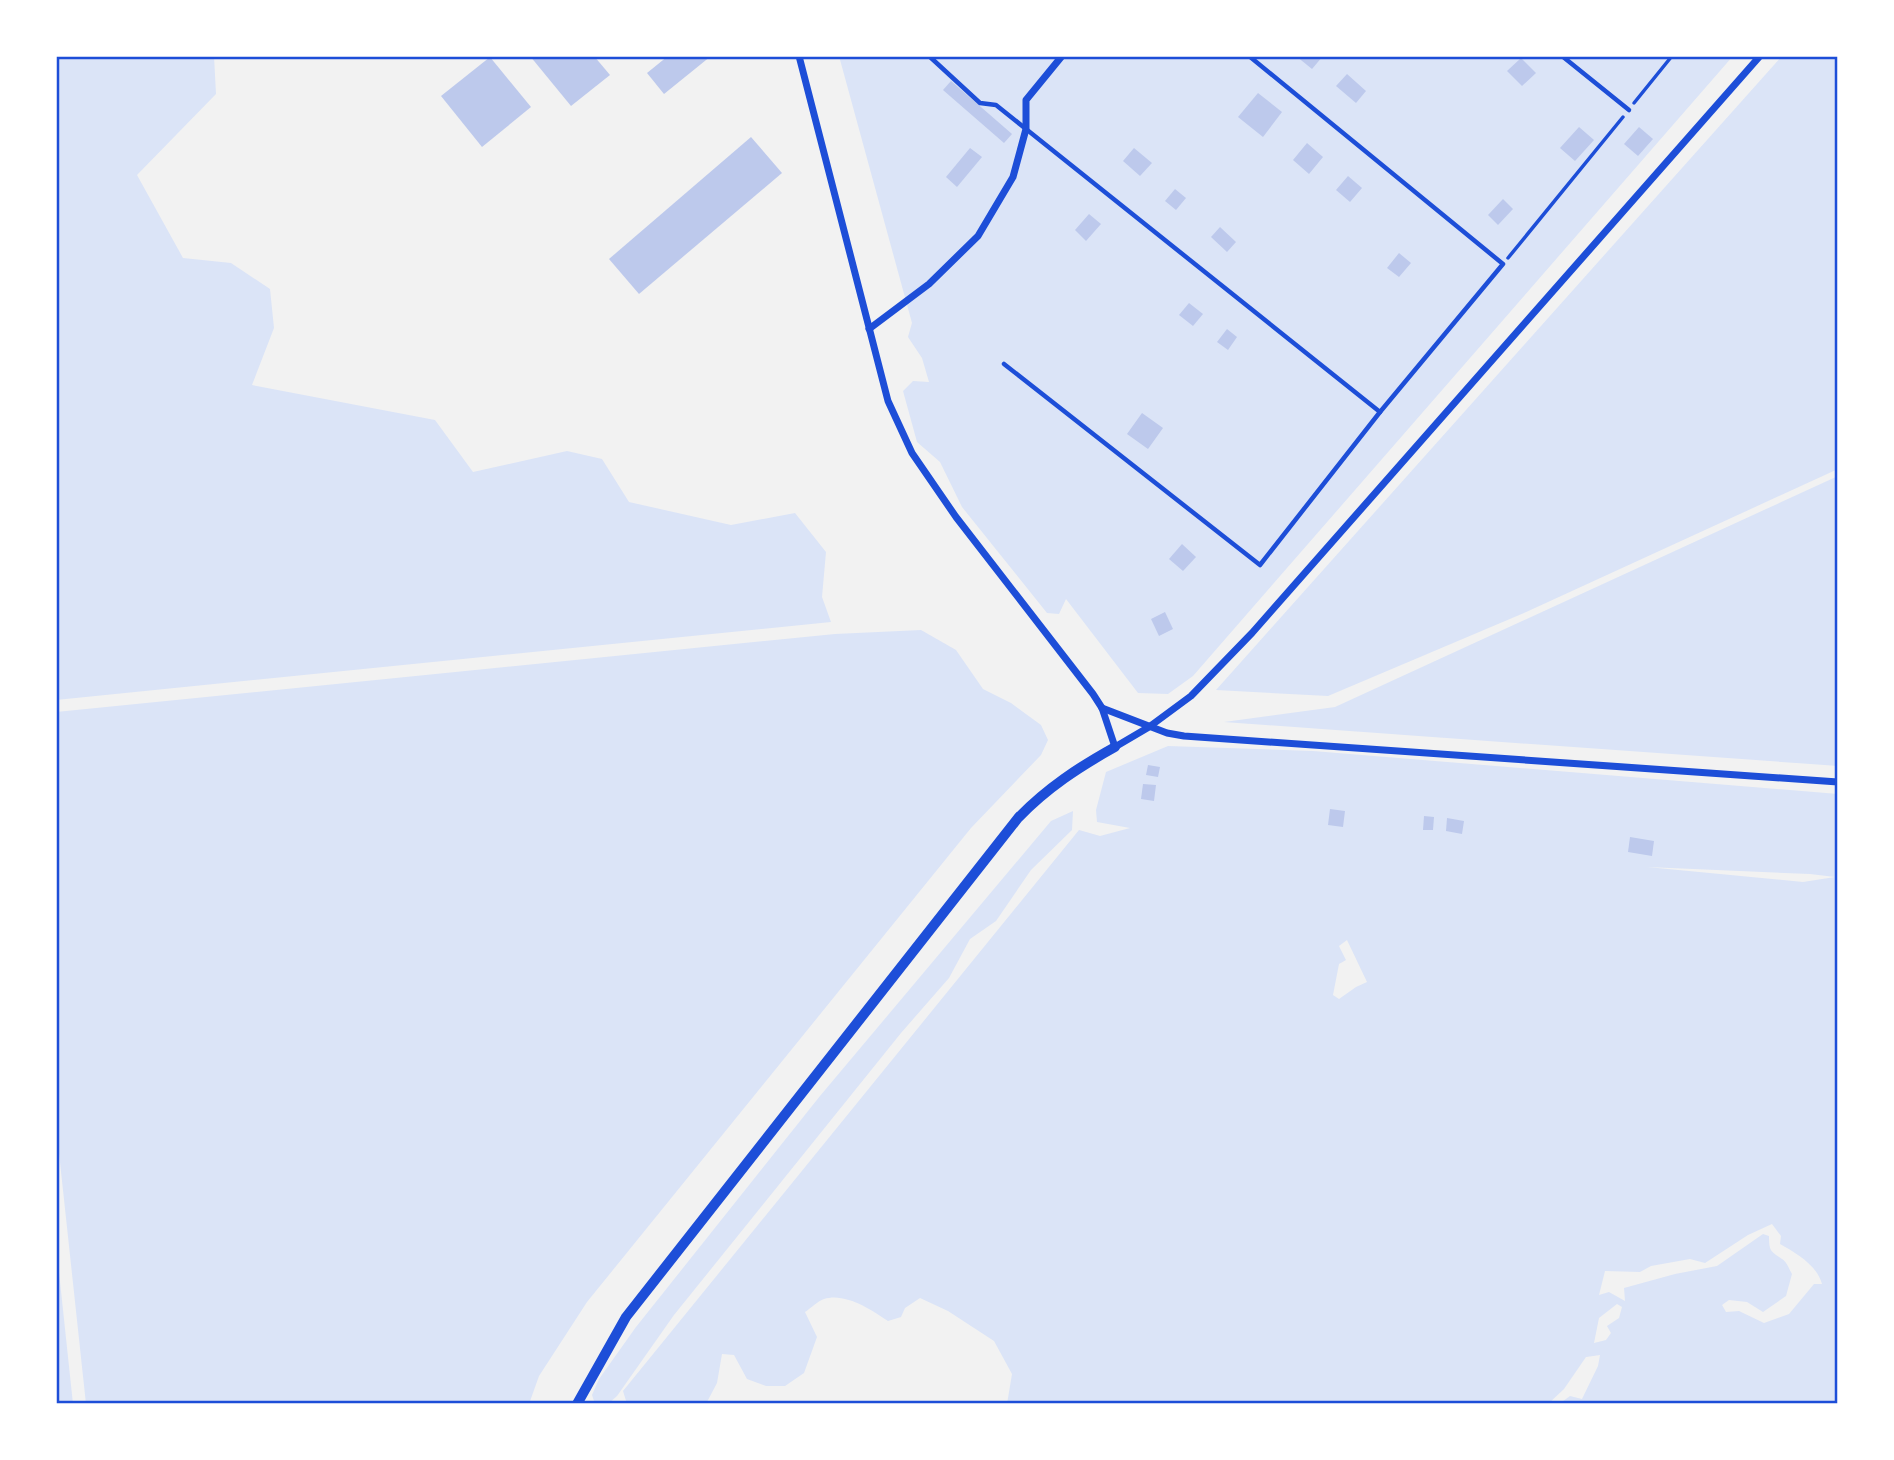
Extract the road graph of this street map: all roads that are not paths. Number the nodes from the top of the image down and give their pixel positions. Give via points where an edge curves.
1 (799, 56) edge
2 (929, 56) edge
3 (1062, 56) edge
4 (1249, 56) edge
5 (1562, 56) edge
6 (1760, 56) edge
7 (1629, 110) road end
8 (1026, 129) junction
9 (869, 329) junction
10 (1004, 364) dead end
11 (1380, 412) junction
12 (1102, 708) junction
13 (1149, 727) junction
14 (1115, 747) junction
15 (1838, 782) edge
16 (577, 1404) edge

1 - 9 street
2 - 8 lane via 980,103 996,105
3 - 8 street via 1026,100
4 - 11 lane via 1503,264
5 - 7 lane
6 - 13 street via 1252,633 1203,685
8 - 9 street via 1013,177 978,236 929,284
8 - 11 lane
9 - 12 street via 888,401 912,453
10 - 11 lane via 1260,565
12 - 13 street
12 - 14 street
13 - 14 street
13 - 15 street via 1184,736
14 - 16 street via 1057,783 1018,818 626,1317

